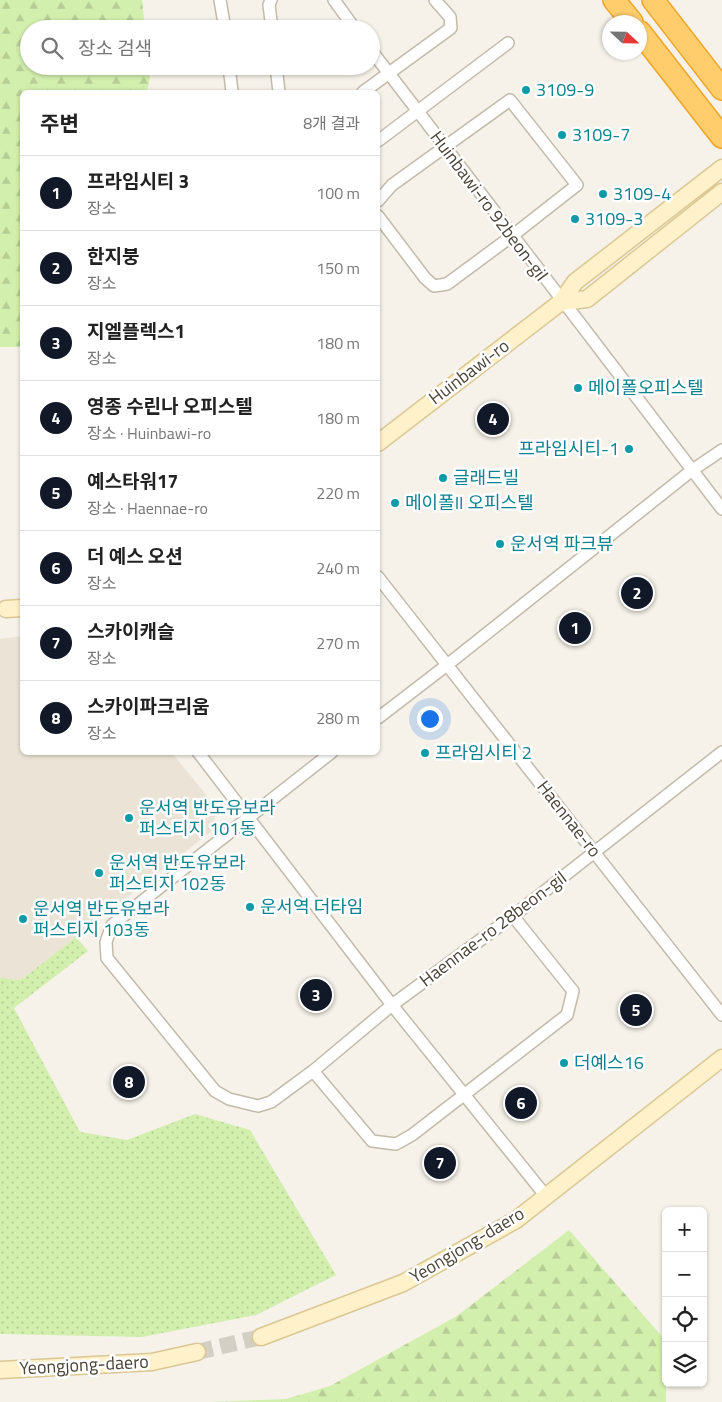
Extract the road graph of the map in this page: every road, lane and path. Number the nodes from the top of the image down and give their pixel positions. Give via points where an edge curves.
1 (220, 0) edge
2 (271, 0) edge
3 (334, 0) edge
4 (435, 0) edge
5 (654, 0) edge
6 (223, 20) edge
7 (271, 20) edge
8 (349, 20) edge
9 (647, 41) edge
10 (508, 43) dead end
11 (380, 63) edge
12 (388, 74) junction
13 (230, 75) edge
14 (277, 75) edge
15 (722, 89) edge
16 (232, 90) edge
17 (279, 90) edge
18 (366, 90) edge
19 (418, 110) junction
20 (722, 137) edge
21 (380, 140) edge
22 (444, 147) junction
23 (722, 168) edge
24 (722, 192) edge
25 (380, 200) edge
26 (380, 219) edge
27 (512, 236) junction
28 (562, 302) junction
29 (380, 441) edge
30 (722, 450) edge
31 (691, 471) junction
32 (722, 509) edge
33 (380, 580) edge
34 (20, 608) edge
35 (6, 609) dead end
36 (447, 665) junction
37 (380, 716) edge
38 (722, 752) edge
39 (200, 755) edge
40 (328, 755) edge
41 (248, 817) junction
42 (594, 851) junction
43 (513, 916) junction
44 (392, 1006) junction
45 (722, 1015) edge
46 (722, 1058) edge
47 (313, 1071) junction
48 (464, 1096) junction
49 (545, 1195) junction
50 (261, 1337) tunnel mouth
51 (197, 1352) tunnel mouth
52 (0, 1370) edge

1 - 6 street
2 - 7 street
3 - 8 street
4 - 12 street via 450,17 451,28
5 - 15 highway
9 - 20 highway
10 - 19 street
11 - 12 street, Huinbawi-ro 92beon-gil
12 - 18 street
12 - 19 street, Huinbawi-ro 92beon-gil
13 - 16 street
14 - 17 street
19 - 21 street
19 - 22 street, Huinbawi-ro 92beon-gil
22 - 25 street via 392,185
22 - 27 street, Huinbawi-ro 92beon-gil
22 - 27 street via 510,100 576,185
23 - 28 main road, Huinbawi-ro via 575,282
24 - 28 main road via 587,299
26 - 27 street via 434,286 447,284
27 - 28 street, Huinbawi-ro 92beon-gil
28 - 29 main road, Huinbawi-ro
28 - 31 street, Huinbawi-ro 92beon-gil
30 - 31 street
31 - 32 street, Huinbawi-ro 92beon-gil
31 - 36 street
33 - 36 street, Haennae-ro
34 - 35 main road
36 - 37 street
36 - 42 street, Haennae-ro
38 - 42 street, Haennae-ro 28beon-gil
39 - 41 street
40 - 41 street
41 - 44 street
41 - 47 street, Haennae-ro 28beon-gil via 112,925 106,942 107,958 215,1091 230,1099 258,1106 271,1102
42 - 43 street, Haennae-ro 28beon-gil
42 - 45 street, Haennae-ro
43 - 44 street, Haennae-ro 28beon-gil
43 - 48 street via 573,991 572,1004 567,1015
44 - 47 street, Haennae-ro 28beon-gil
44 - 48 street
46 - 49 main road, Yeongjong-daero
47 - 48 street via 372,1141 396,1144
48 - 49 street
49 - 50 main road, Yeongjong-daero via 516,1220 404,1283
51 - 52 main road, Yeongjong-daero via 152,1362

